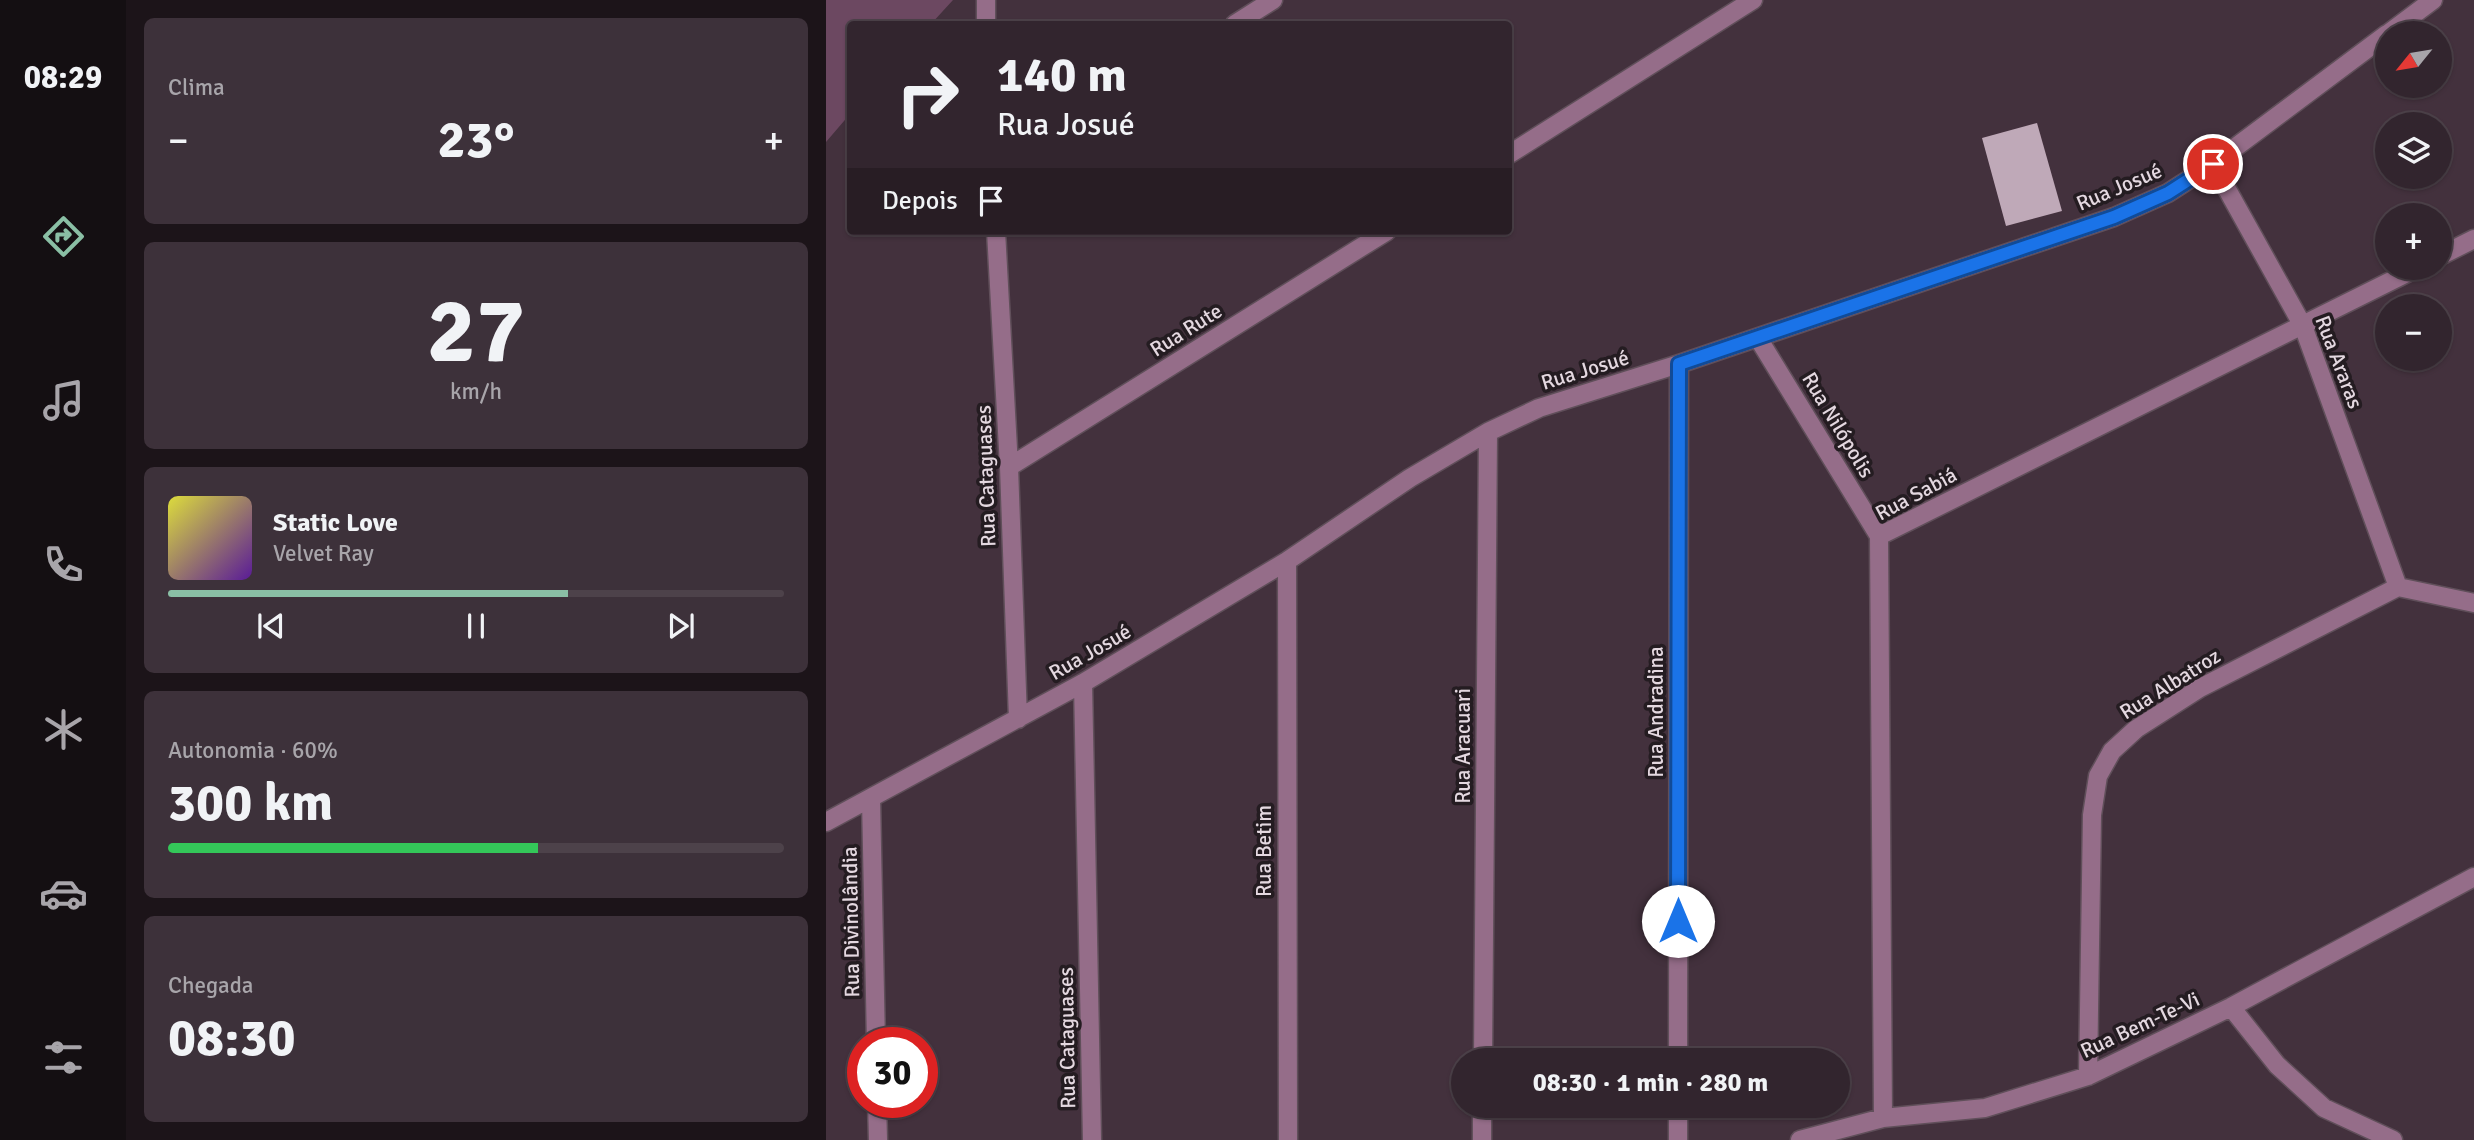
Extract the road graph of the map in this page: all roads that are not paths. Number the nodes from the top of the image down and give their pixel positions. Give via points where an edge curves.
1 (1273, 0) edge
2 (1753, 0) edge
3 (2433, 0) edge
4 (1240, 21) edge
5 (2405, 21) edge
6 (2375, 44) edge
7 (1512, 152) edge
8 (2213, 164) junction
9 (996, 235) edge
10 (1381, 235) edge
11 (2474, 239) edge
12 (2452, 250) edge
13 (2393, 280) edge
14 (2303, 326) junction
15 (1758, 338) junction
16 (1679, 364) junction
17 (1488, 432) junction
18 (1009, 467) junction
19 (1879, 536) junction
20 (1287, 561) junction
21 (2398, 587) junction
22 (2474, 603) edge
23 (1083, 683) junction
24 (1018, 719) junction
25 (871, 799) junction
26 (826, 822) edge
27 (2474, 877) edge
28 (2231, 1007) junction
29 (876, 1027) edge
30 (1483, 1048) edge
31 (1678, 1048) edge
32 (2088, 1076) junction
33 (877, 1118) edge
34 (1482, 1118) edge
35 (1678, 1118) edge
36 (1883, 1118) junction
37 (877, 1140) edge
38 (1092, 1140) edge
39 (1288, 1140) edge
40 (1482, 1140) edge
41 (1678, 1140) edge
42 (1800, 1140) edge
43 (2393, 1140) edge

1 - 4 street
2 - 7 street
3 - 5 street, Rua Josué
6 - 8 street, Rua Josué
8 - 14 street, Rua Araras
8 - 15 street, Rua Josué via 2168,193 2114,217
9 - 18 street, Rua Cataguases
10 - 18 street, Rua Rute
11 - 12 street
13 - 14 street, Rua Sabiá
14 - 19 street, Rua Sabiá
14 - 21 street, Rua Araras
15 - 16 street, Rua Josué
15 - 19 street, Rua Nilópolis
16 - 17 street, Rua Josué via 1539,408
16 - 31 street, Rua Andradina
17 - 20 street, Rua Josué
17 - 30 street, Rua Aracuari
18 - 24 street, Rua Cataguases
19 - 36 street, Rua Sabiá
20 - 23 street, Rua Josué
20 - 39 street, Rua Betim
21 - 22 street
21 - 32 street, Rua Albatroz via 2200,688 2136,729 2112,751 2098,776 2092,815
23 - 24 street, Rua Josué
23 - 38 street, Rua Cataguases
24 - 25 street, Rua Josué
25 - 26 street, Rua Josué
25 - 29 street, Rua Divinolândia
27 - 28 street, Rua Bem-Te-Vi
28 - 32 street, Rua Bem-Te-Vi
28 - 43 street via 2277,1065 2324,1108
32 - 36 street, Rua Bem-Te-Vi via 1985,1108
33 - 37 street
34 - 40 street
35 - 41 street
36 - 42 street, Rua Bem-Te-Vi

